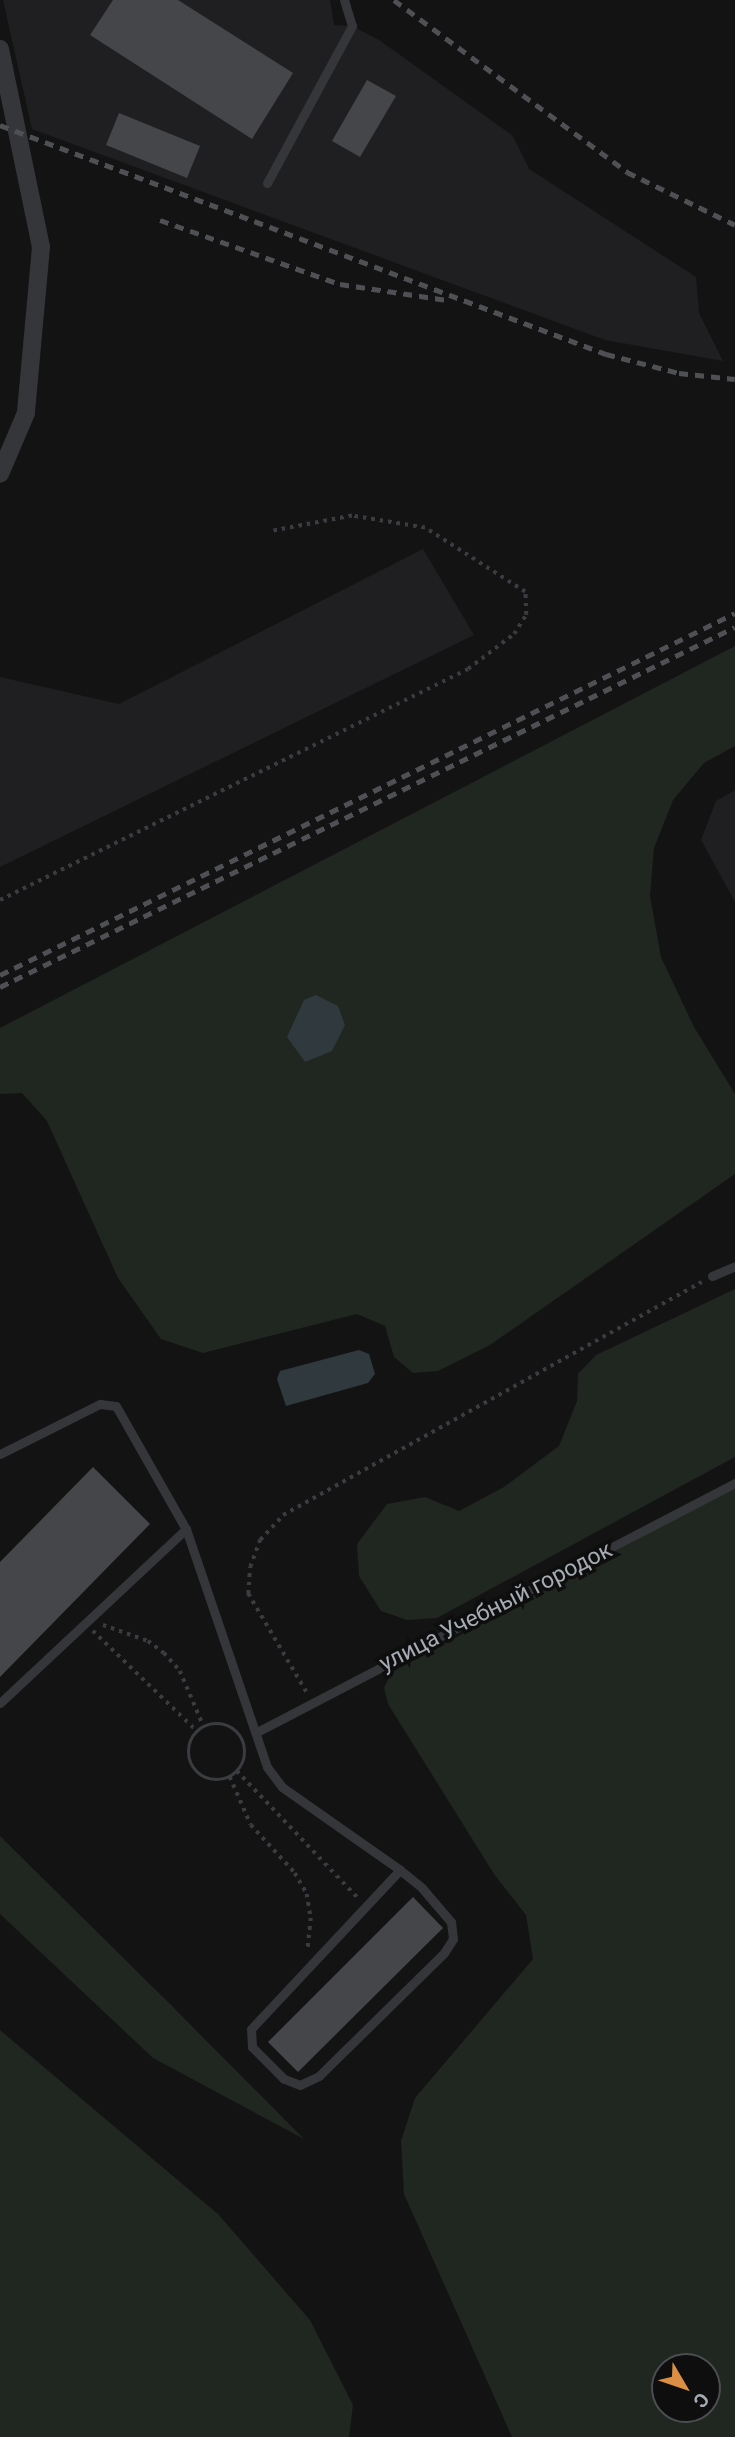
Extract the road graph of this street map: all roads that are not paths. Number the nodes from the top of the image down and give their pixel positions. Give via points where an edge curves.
1 (344, 0) edge
2 (0, 49) edge
3 (267, 183) dead end
4 (0, 474) edge
5 (735, 1266) edge
6 (712, 1276) road end
7 (0, 1454) edge
8 (735, 1483) edge
9 (186, 1529) junction
10 (0, 1703) edge
11 (257, 1732) junction
12 (400, 1870) junction

1 - 3 lane via 352,26
2 - 4 street via 41,247 26,413
5 - 6 lane
7 - 9 lane via 100,1404 116,1406
8 - 11 lane, улица Учебный городок
9 - 10 lane
9 - 11 lane
11 - 12 lane via 267,1767 282,1787
12 - 12 lane via 451,1922 453,1939 319,2076 300,2085 284,2079 252,2047 251,2029

